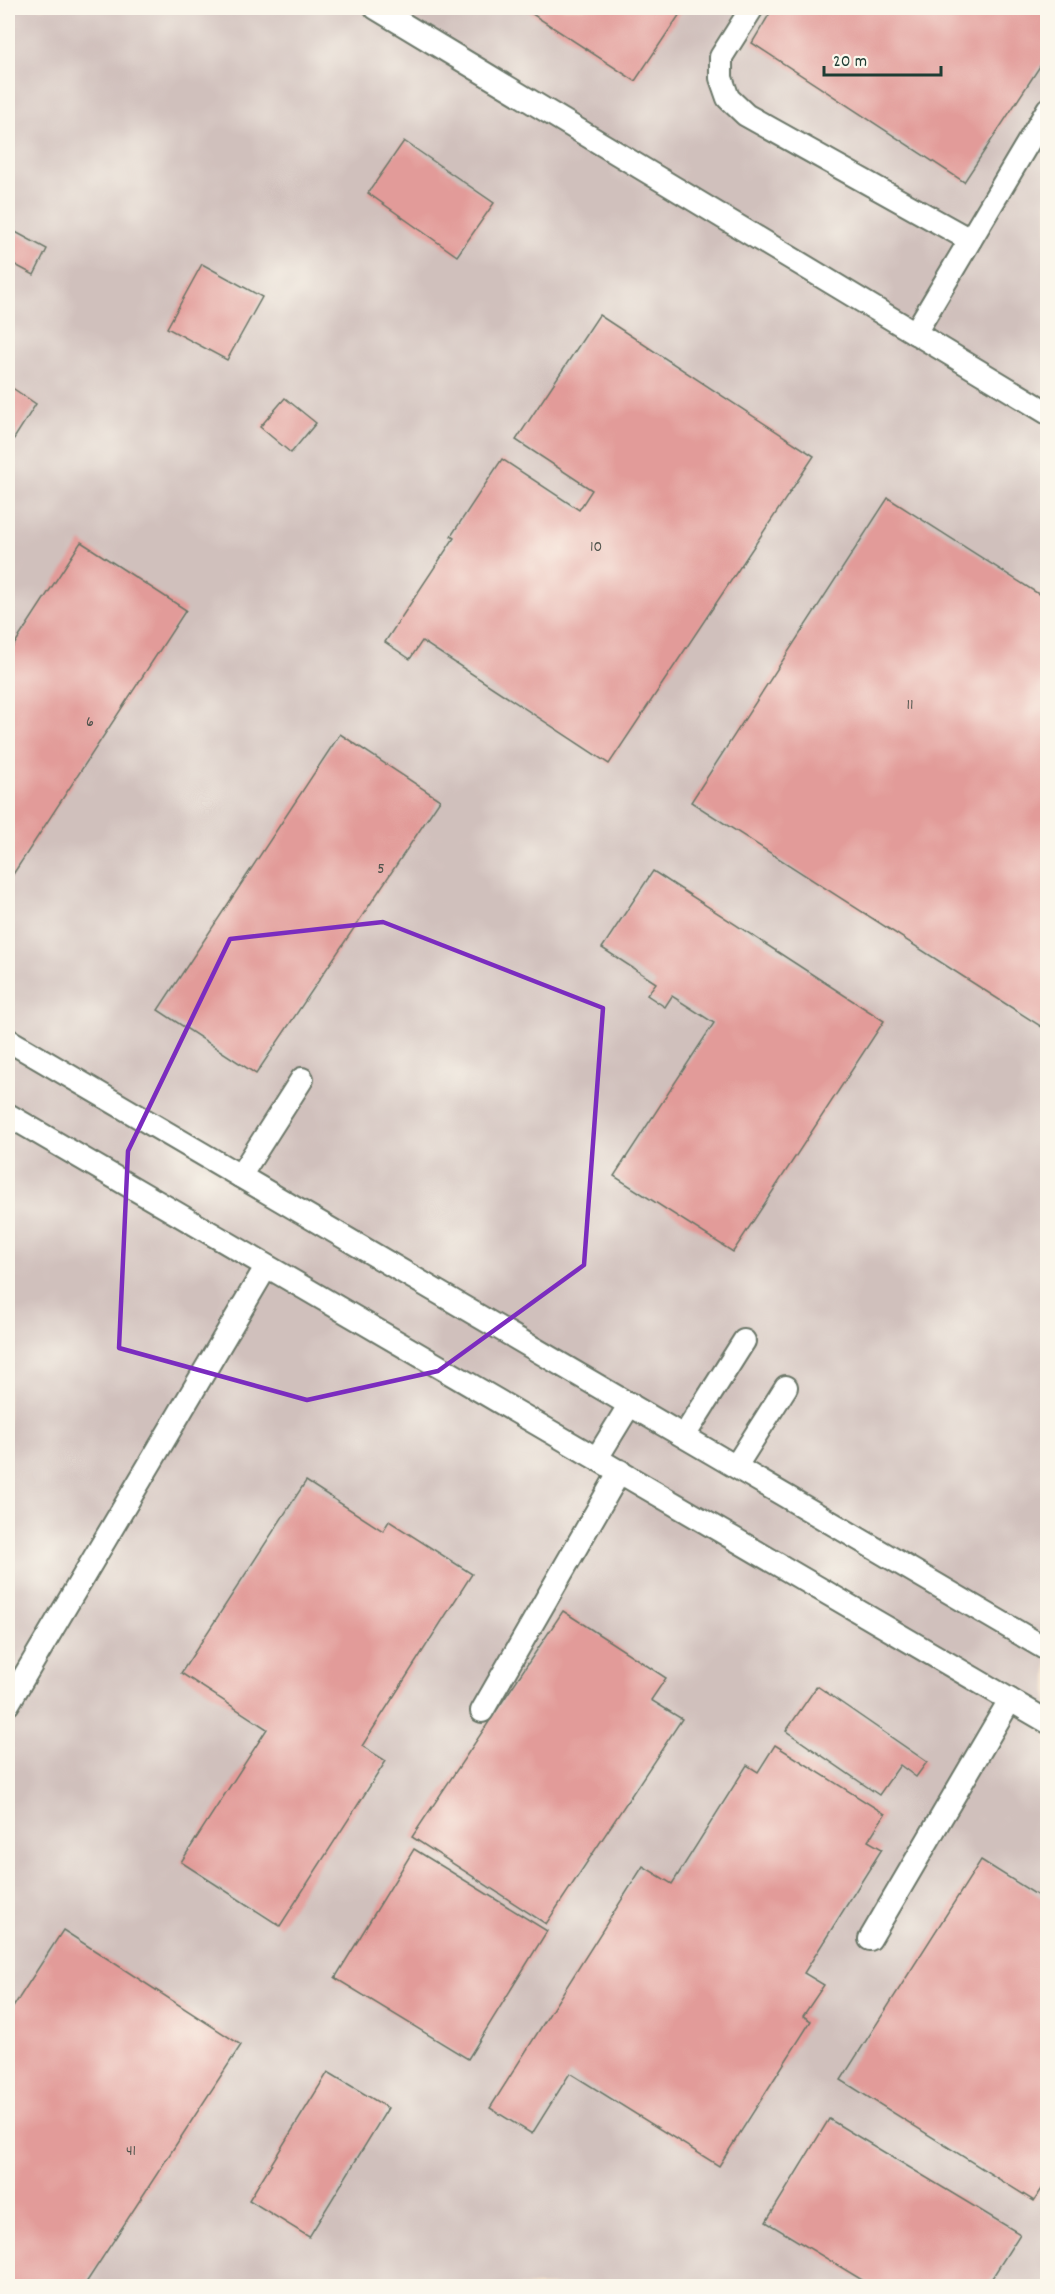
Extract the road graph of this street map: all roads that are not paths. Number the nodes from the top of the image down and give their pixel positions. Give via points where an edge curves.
1 (376, 8) edge
2 (752, 8) edge
3 (1047, 109) edge
4 (970, 240) junction
5 (915, 333) junction
6 (1047, 413) edge
7 (8, 1040) edge
8 (302, 1079) dead end
9 (8, 1115) edge
10 (240, 1176) junction
11 (266, 1267) junction
12 (744, 1341) dead end
13 (786, 1387) dead end
14 (630, 1404) junction
15 (684, 1436) junction
16 (597, 1458) junction
17 (736, 1466) junction
18 (620, 1471) junction
19 (1047, 1650) edge
20 (1010, 1700) junction
21 (8, 1704) edge
22 (482, 1711) dead end
23 (1047, 1722) edge
24 (870, 1939) dead end

1 - 5 lane
2 - 4 lane via 721,57 721,78 728,98 746,115
3 - 4 lane
4 - 5 lane
5 - 6 lane
7 - 10 lane
8 - 10 lane
9 - 11 lane
10 - 14 lane
11 - 16 lane
11 - 21 lane
12 - 15 lane
13 - 17 lane
14 - 15 lane
14 - 16 lane
15 - 17 lane
16 - 18 lane
17 - 19 lane
18 - 20 lane
18 - 22 lane
20 - 23 lane
20 - 24 lane

